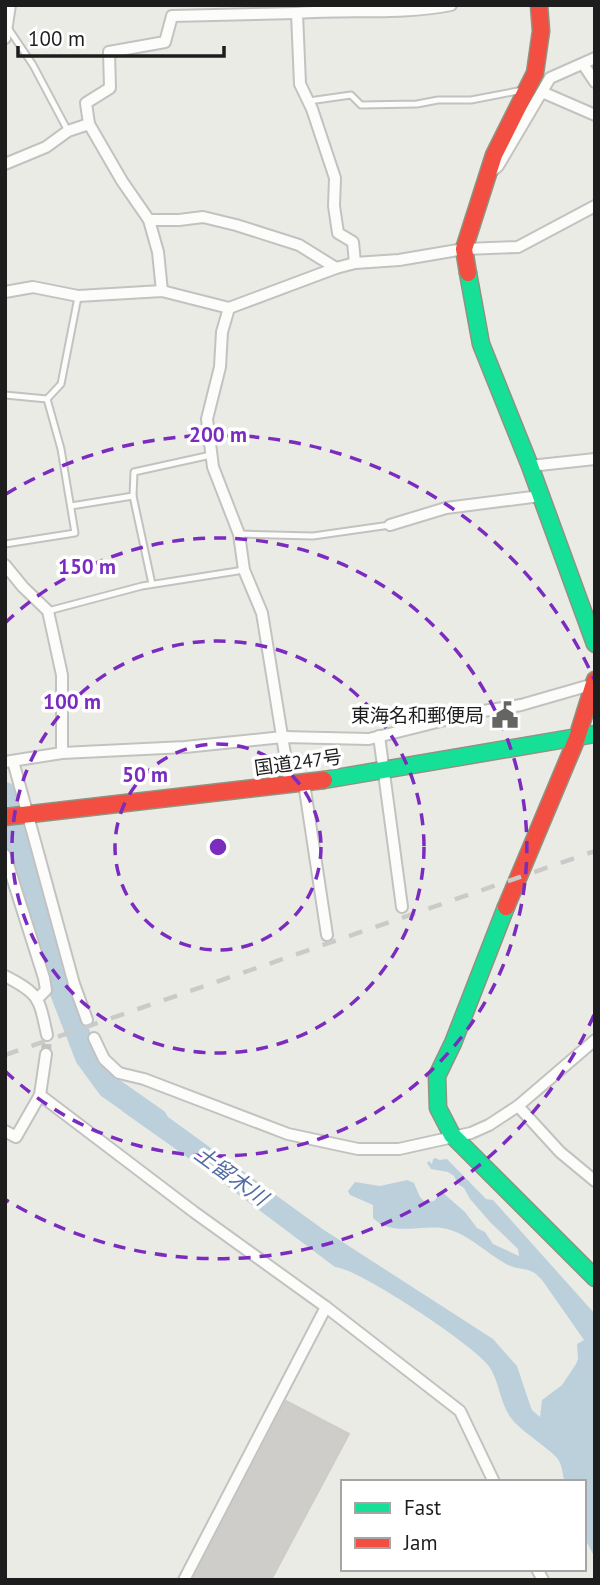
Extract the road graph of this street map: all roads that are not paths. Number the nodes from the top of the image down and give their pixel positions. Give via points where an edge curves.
1 (10, 5) edge
2 (451, 5) edge
3 (539, 5) edge
4 (283, 9) edge
5 (363, 9) edge
6 (172, 10) edge
7 (297, 13) junction
8 (7, 33) edge
9 (595, 58) edge
10 (583, 64) junction
11 (595, 82) edge
12 (534, 91) junction
13 (308, 102) junction
14 (595, 115) edge
15 (89, 124) junction
16 (68, 131) junction
17 (5, 164) edge
18 (595, 205) edge
19 (149, 220) junction
20 (464, 249) junction
21 (355, 263) junction
22 (336, 268) junction
23 (5, 292) edge
24 (162, 292) junction
25 (78, 296) junction
26 (229, 308) junction
27 (5, 395) edge
28 (47, 399) junction
29 (212, 455) junction
30 (595, 459) edge
31 (530, 466) junction
32 (540, 495) junction
33 (133, 496) junction
34 (71, 506) junction
35 (390, 525) joint
36 (239, 534) junction
37 (5, 544) edge
38 (5, 565) edge
39 (244, 570) junction
40 (152, 584) junction
41 (48, 611) junction
42 (595, 644) edge
43 (594, 682) edge
44 (595, 734) edge
45 (379, 736) junction
46 (283, 737) junction
47 (577, 738) junction
48 (62, 753) junction
49 (9, 761) edge
50 (384, 771) junction
51 (297, 784) junction
52 (26, 816) junction
53 (5, 817) edge
54 (5, 855) edge
55 (402, 907) dead end
56 (327, 935) dead end
57 (5, 976) edge
58 (38, 998) junction
59 (87, 1020) dead end
60 (47, 1035) tunnel mouth
61 (94, 1038) dead end
62 (594, 1042) edge
63 (46, 1054) tunnel mouth
64 (40, 1095) junction
65 (518, 1106) junction
66 (5, 1131) edge
67 (452, 1135) junction
68 (595, 1181) edge
69 (595, 1278) edge
70 (326, 1307) junction
71 (493, 1480) edge
72 (184, 1580) edge

1 - 8 street
2 - 5 street via 422,11
3 - 12 main road via 541,31
4 - 6 street
4 - 7 street
5 - 7 street
6 - 15 street via 165,42 109,52 110,88 86,103
7 - 13 street via 300,84
8 - 16 lane via 33,65
9 - 10 street
10 - 11 street
10 - 12 street via 550,78
12 - 13 lane via 417,103 361,105 351,95
12 - 14 street
12 - 20 main road via 485,177
13 - 21 street via 335,178 338,233 353,242
15 - 16 street
15 - 19 street
16 - 17 street via 47,147
18 - 20 street via 518,247
19 - 22 street via 203,217 246,227 299,245
19 - 24 street
20 - 21 street
20 - 31 main road via 481,344
21 - 22 street
22 - 26 street
23 - 25 street via 33,288
24 - 25 street
24 - 26 street
25 - 28 lane via 61,384
26 - 29 street via 207,419
27 - 28 lane
28 - 34 lane
29 - 33 lane via 134,472
29 - 36 street
30 - 31 street
31 - 32 main road
32 - 35 street via 446,508
32 - 42 main road
33 - 34 lane
33 - 40 lane
34 - 37 lane via 75,533
35 - 36 lane via 313,536
36 - 39 street
38 - 41 street
39 - 40 lane
39 - 46 street via 262,613
40 - 41 lane
41 - 48 street via 62,675
43 - 45 street via 521,705
43 - 47 main road
44 - 47 main road, 国道247号
45 - 46 street
45 - 50 street
46 - 48 street
46 - 51 street
47 - 50 main road, 国道247号
47 - 67 main road via 438,1076 438,1108
48 - 49 street
49 - 52 street
50 - 51 main road, 国道247号
50 - 55 street
51 - 52 main road, 国道247号
51 - 56 street
52 - 53 main road, 国道247号
52 - 59 street
54 - 58 street via 44,978 46,990
57 - 58 street
58 - 60 street
61 - 67 street via 104,1059 119,1073 288,1134 358,1149 399,1149
62 - 65 street
63 - 64 street
64 - 66 street via 16,1137
64 - 70 street
65 - 67 street via 471,1133
65 - 68 street via 560,1152
67 - 69 main road
70 - 71 street via 460,1411
70 - 72 street

